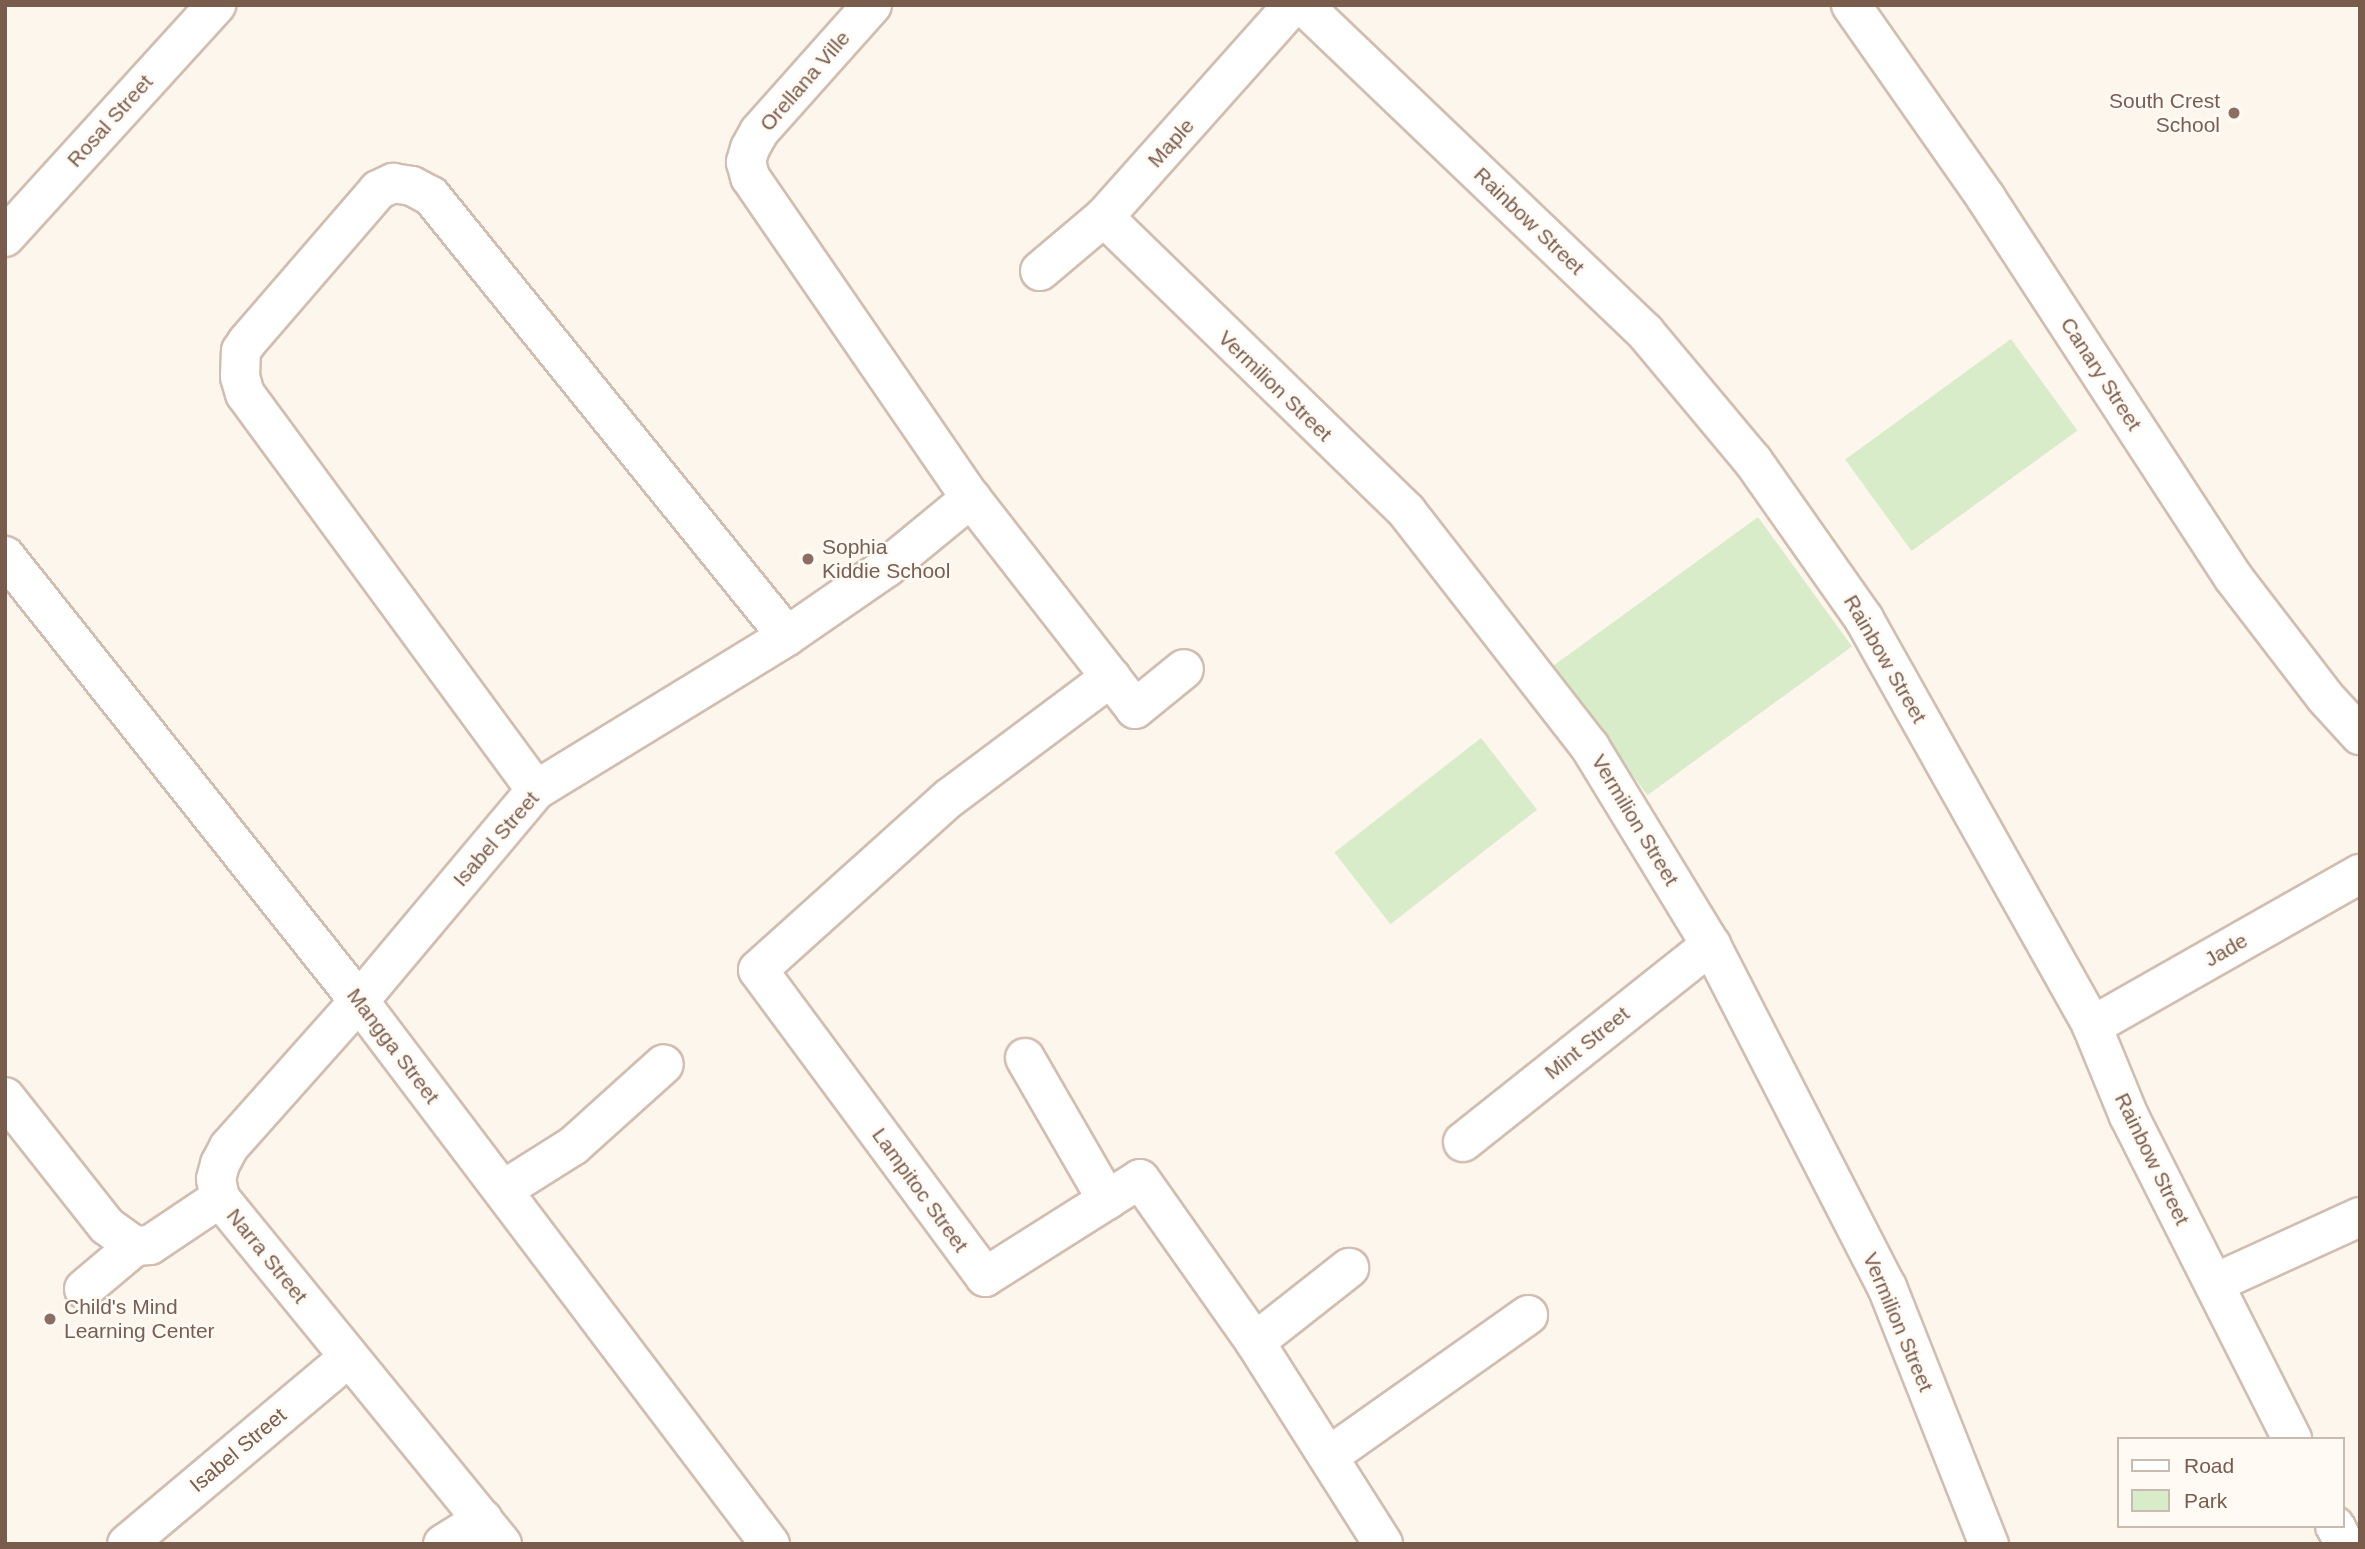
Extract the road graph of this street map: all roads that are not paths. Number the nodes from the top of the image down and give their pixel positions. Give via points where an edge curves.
1 (216, 5) edge
2 (872, 5) edge
3 (1293, 5) edge
4 (1303, 5) edge
5 (1852, 5) edge
6 (1104, 218) junction
7 (5, 237) edge
8 (1040, 271) dead end
9 (971, 498) junction
10 (5, 556) edge
11 (787, 636) junction
12 (1184, 669) dead end
13 (1111, 677) junction
14 (2360, 735) edge
15 (536, 790) junction
16 (2360, 874) edge
17 (1711, 945) junction
18 (359, 1001) junction
19 (2092, 1026) junction
20 (1026, 1058) dead end
21 (664, 1064) dead end
22 (5, 1097) edge
23 (1463, 1142) dead end
24 (503, 1190) junction
25 (220, 1198) junction
26 (1107, 1200) junction
27 (2360, 1217) edge
28 (135, 1246) junction
29 (1349, 1268) dead end
30 (2216, 1283) junction
31 (85, 1289) dead end
32 (1528, 1315) dead end
33 (1255, 1342) junction
34 (349, 1357) junction
35 (2291, 1437) edge
36 (1329, 1456) junction
37 (2336, 1528) edge
38 (492, 1532) edge
39 (127, 1544) edge
40 (443, 1544) edge
41 (770, 1544) edge
42 (1383, 1544) edge
43 (1989, 1544) edge
44 (2343, 1544) edge

1 - 7 street, Rosal Street
2 - 9 street, Orellana Ville via 759,132 746,162 757,190
3 - 6 street, Maple
4 - 19 street, Rainbow Street via 1645,332 1753,460 1864,619
5 - 14 street, Canary Street via 1986,198 2232,577
6 - 8 street, Maple
6 - 17 street, Vermilion Street via 1407,512 1590,747
9 - 11 street, Isabel Street via 887,567
9 - 13 street
10 - 18 street, Mangga Street
11 - 15 street, Isabel Street
11 - 15 street via 431,196 393,183 378,190 247,342 240,377 245,394
12 - 13 street via 1135,709
13 - 26 street, Lampitoc Street via 949,798 758,970 985,1277
15 - 18 street, Isabel Street
16 - 19 street, Jade
17 - 23 street, Mint Street
17 - 43 street, Vermilion Street via 1887,1287
18 - 24 street, Mangga Street
18 - 25 street, Isabel Street via 229,1147 216,1180
19 - 30 street, Rainbow Street via 2129,1116
20 - 26 street
21 - 24 street via 573,1146
22 - 28 street via 107,1226
24 - 41 street, Mangga Street
25 - 28 street, Narra Street via 150,1245
25 - 34 street, Narra Street
26 - 33 street, Lampitoc Street via 1140,1179
27 - 30 street
28 - 31 street, Narra Street
29 - 33 street
30 - 35 street, Rainbow Street
32 - 36 street
33 - 36 street, Lampitoc Street
34 - 38 street, Narra Street
34 - 39 street, Isabel Street
36 - 42 street, Lampitoc Street
37 - 44 street
38 - 40 street

